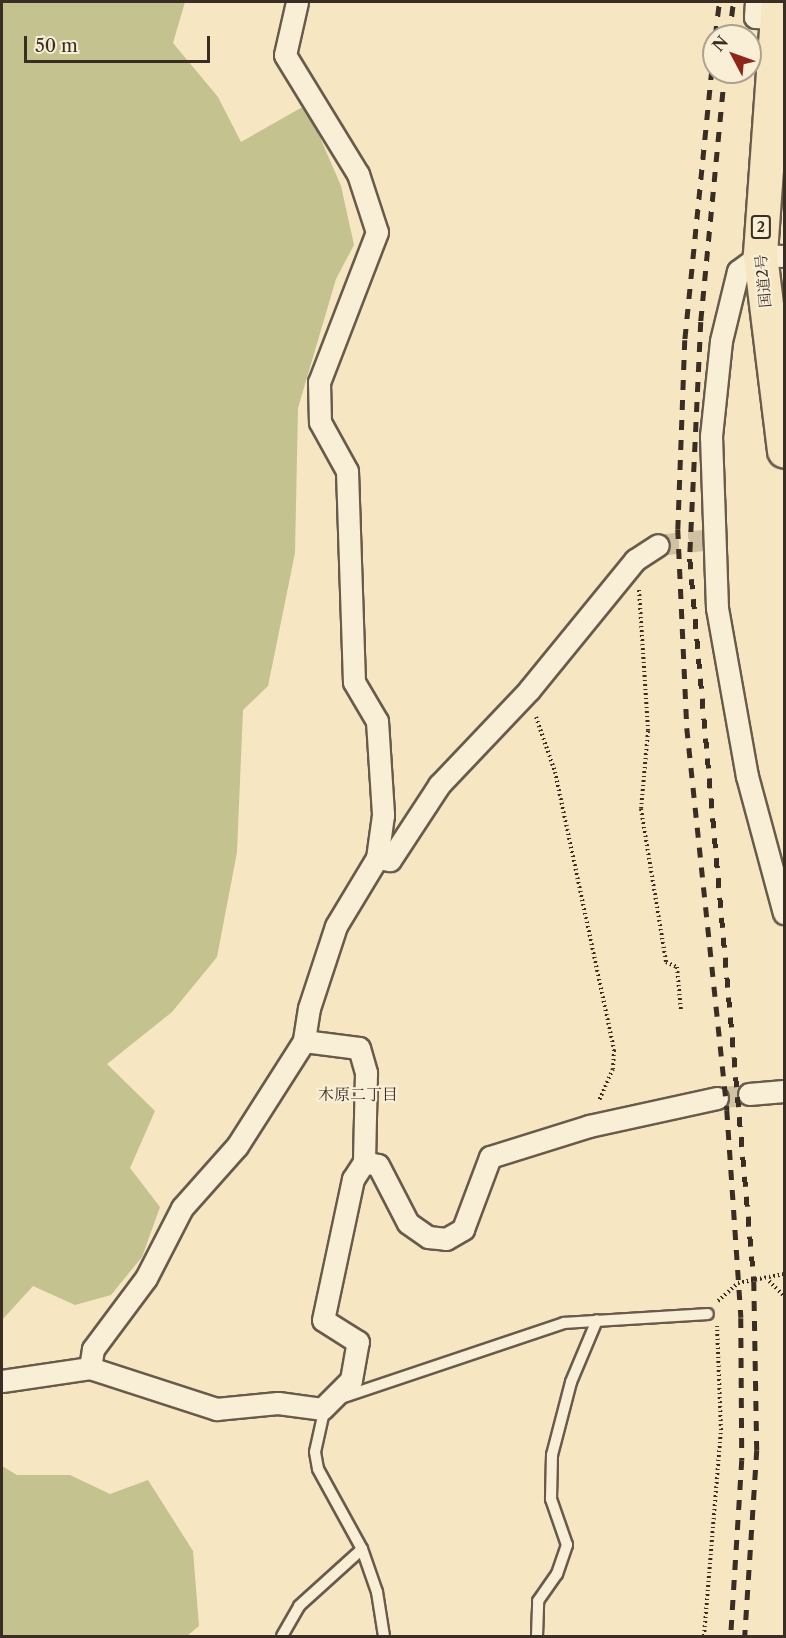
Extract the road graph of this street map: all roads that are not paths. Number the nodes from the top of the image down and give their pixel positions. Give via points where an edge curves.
1 (297, 2) edge
2 (770, 7) edge
3 (778, 59) edge
4 (773, 197) edge
5 (772, 255) edge
6 (784, 451) edge
7 (658, 545) tunnel mouth
8 (377, 858) junction
9 (784, 913) edge
10 (304, 1041) junction
11 (784, 1091) edge
12 (749, 1094) tunnel mouth
13 (717, 1098) tunnel mouth
14 (364, 1162) junction
15 (708, 1314) road end
16 (597, 1320) junction
17 (90, 1368) junction
18 (2, 1381) edge
19 (322, 1409) junction
20 (362, 1549) junction
21 (282, 1636) edge
22 (384, 1636) edge
23 (537, 1636) edge

1 - 8 street via 285,55 358,174 377,232 319,381 320,422 347,471 354,682 377,721 383,815
2 - 3 highway, 国道2号 / 2
3 - 4 highway, 国道2号 / 2
4 - 5 highway, 国道2号 / 2
5 - 6 highway, 国道2号 / 2
5 - 9 street via 738,271 721,341 711,436 717,608 747,776
7 - 8 street via 635,560 529,690 439,785 390,860
8 - 10 street via 336,926 309,1008
10 - 14 street via 359,1048 366,1073
10 - 17 street via 237,1146 182,1208 146,1278 93,1349
11 - 12 street
13 - 14 street via 590,1126 489,1157 463,1229 446,1239 428,1237 408,1223 378,1165
14 - 19 street via 353,1179 323,1320 358,1342 351,1380
15 - 16 lane
16 - 19 lane via 564,1323 404,1380 361,1387
16 - 23 lane via 572,1382 552,1455 551,1499 567,1545 557,1574 538,1601
17 - 18 street
17 - 19 street via 216,1409 278,1403
19 - 20 lane via 315,1452 318,1469
20 - 21 lane via 299,1606
20 - 22 lane via 377,1592

